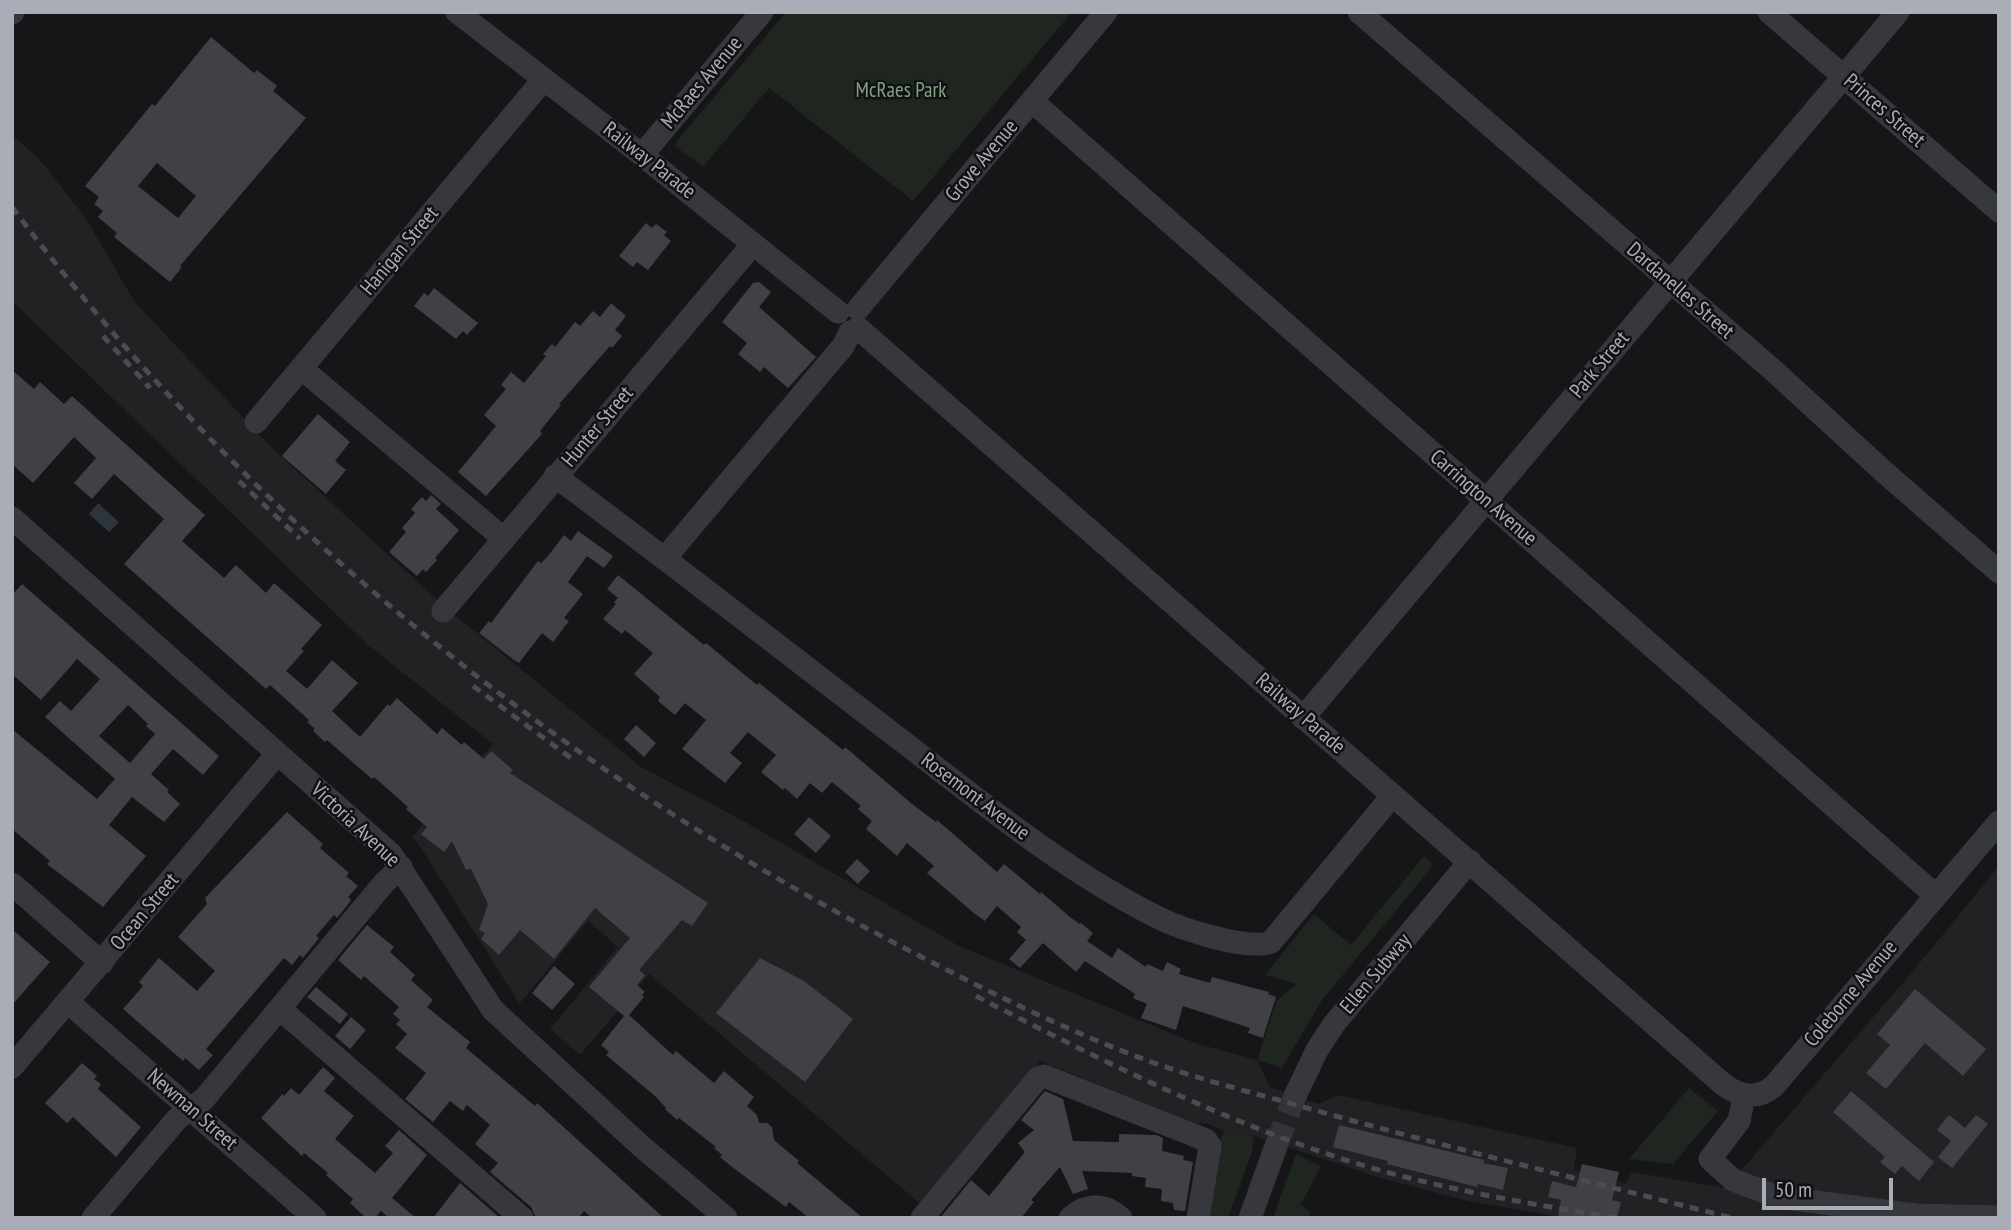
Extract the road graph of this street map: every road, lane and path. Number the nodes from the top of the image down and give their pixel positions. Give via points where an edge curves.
1 (457, 12) edge
2 (762, 12) edge
3 (1106, 12) edge
4 (1359, 12) edge
5 (1769, 12) edge
6 (1898, 12) edge
7 (1843, 76) junction
8 (544, 79) junction
9 (1031, 101) junction
10 (642, 155) junction
11 (1999, 211) edge
12 (753, 244) junction
13 (1670, 282) junction
14 (851, 320) junction
15 (301, 368) junction
16 (256, 422) dead end
17 (555, 476) junction
18 (1486, 500) junction
19 (12, 518) edge
20 (503, 538) junction
21 (665, 558) junction
22 (1999, 572) edge
23 (443, 611) dead end
24 (1303, 718) junction
25 (276, 754) junction
26 (1393, 795) junction
27 (1999, 821) edge
28 (1470, 861) junction
29 (401, 867) junction
30 (12, 884) edge
31 (1935, 895) junction
32 (102, 963) junction
33 (68, 1002) junction
34 (280, 1009) junction
35 (12, 1068) edge
36 (1295, 1096) tunnel mouth
37 (1744, 1096) junction
38 (190, 1109) junction
39 (1276, 1146) tunnel mouth
40 (306, 1215) edge
41 (1999, 1217) edge
42 (93, 1218) edge
43 (522, 1218) edge
44 (726, 1218) edge
45 (922, 1218) edge
46 (1070, 1218) edge
47 (1121, 1218) edge
48 (1198, 1218) edge
49 (1250, 1218) edge

1 - 8 street, Railway Parade
2 - 10 street, McRaes Avenue
3 - 9 street, Grove Avenue
4 - 13 street, Dardanelles Street
5 - 7 street, Princes Street
6 - 7 street, Park Street
7 - 11 street, Princes Street
7 - 13 street, Park Street
8 - 10 street, Railway Parade
8 - 15 street, Hanigan Street
9 - 14 street, Grove Avenue
9 - 18 street, Carrington Avenue
10 - 12 street, Railway Parade
12 - 14 street, Railway Parade
12 - 17 street, Hunter Street
13 - 18 street, Park Street
13 - 22 street, Dardanelles Street
14 - 21 street, Grove Avenue via 844,345
14 - 24 street, Railway Parade
15 - 16 street, Hanigan Street
15 - 20 street
17 - 20 street, Hunter Street
17 - 21 street, Rosemont Avenue
18 - 24 street, Park Street
18 - 31 street, Carrington Avenue
19 - 25 street, Victoria Avenue
20 - 23 street, Hunter Street
21 - 26 street, Rosemont Avenue via 1023,834 1177,926 1251,946 1271,942
24 - 26 street, Railway Parade
25 - 29 street, Victoria Avenue
25 - 32 street, Ocean Street
26 - 28 street, Railway Parade
27 - 31 street, Coleborne Avenue
28 - 36 street, Ellen Subway via 1334,1024
28 - 37 street, Railway Parade via 1724,1085
29 - 34 street
29 - 44 street, Victoria Avenue via 480,992 506,1023
30 - 32 street
31 - 37 street, Coleborne Avenue via 1773,1086 1762,1094
32 - 33 street, Ocean Street
33 - 35 street, Ocean Street
33 - 38 street, Newman Street
34 - 38 street via 204,1099
34 - 43 street
37 - 41 street via 1739,1121 1710,1159 1733,1180 1778,1197 1915,1215
38 - 40 street, Newman Street
38 - 42 street
39 - 49 street
45 - 48 street via 1044,1076 1206,1140 1210,1146
46 - 47 street via 1091,1206 1108,1209

